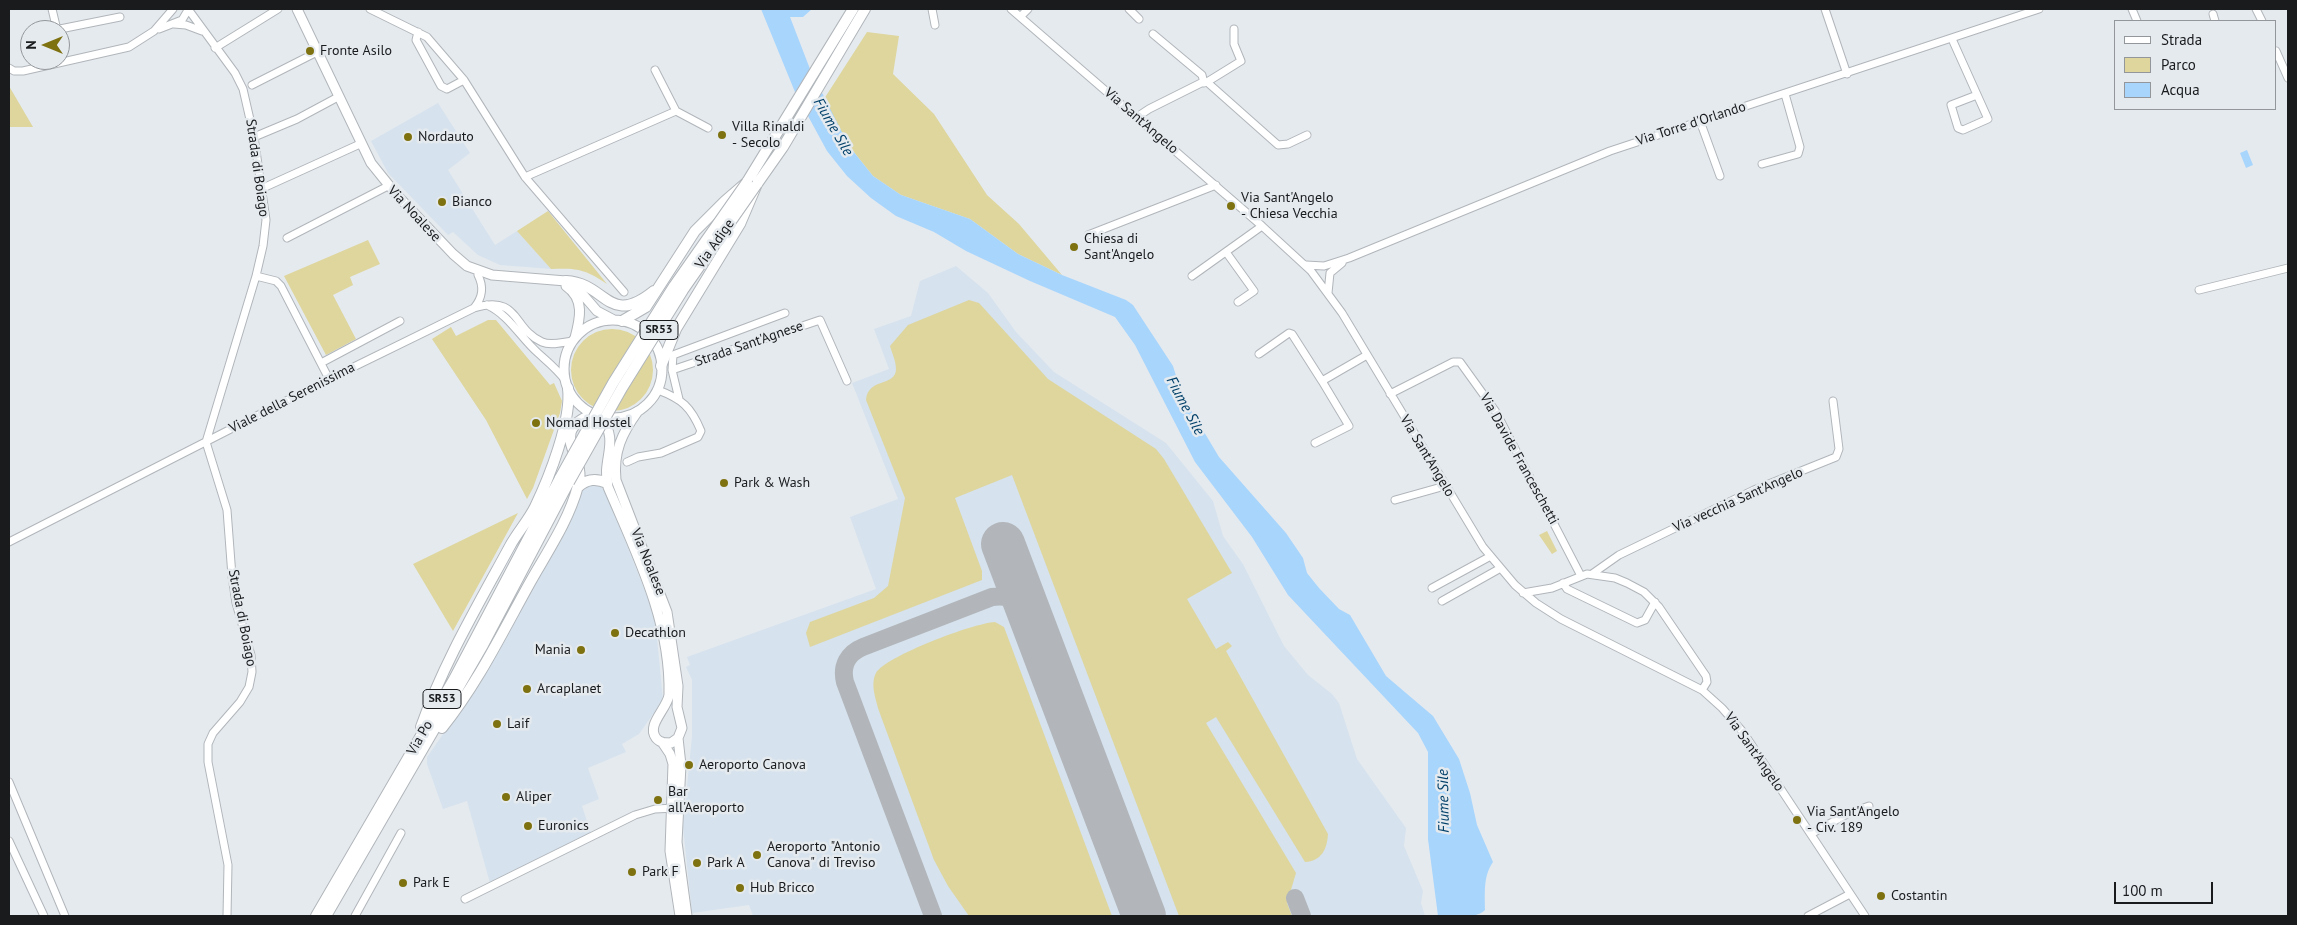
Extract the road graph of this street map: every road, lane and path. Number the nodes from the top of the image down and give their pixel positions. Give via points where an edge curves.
1 (278, 9) edge
2 (296, 9) edge
3 (370, 9) edge
4 (853, 9) edge
5 (865, 9) edge
6 (932, 9) edge
7 (1011, 9) edge
8 (1028, 9) edge
9 (1129, 9) edge
10 (1825, 9) edge
11 (2039, 9) edge
12 (171, 12) edge
13 (188, 12) edge
14 (1021, 16) junction
15 (120, 17) dead end
16 (1139, 19) dead end
17 (169, 25) junction
18 (935, 25) dead end
19 (70, 27) edge
20 (1234, 29) dead end
21 (154, 31) junction
22 (204, 32) junction
23 (418, 32) junction
24 (1153, 34) dead end
25 (1951, 39) junction
26 (216, 48) junction
27 (317, 52) junction
28 (2277, 54) edge
29 (9, 68) edge
30 (655, 70) dead end
31 (1847, 74) junction
32 (2288, 78) edge
33 (464, 80) junction
34 (1206, 82) junction
35 (252, 85) dead end
36 (1785, 94) junction
37 (1977, 95) junction
38 (338, 97) junction
39 (676, 111) junction
40 (1137, 117) junction
41 (1700, 121) junction
42 (708, 128) dead end
43 (1307, 135) dead end
44 (254, 137) junction
45 (360, 144) junction
46 (1762, 164) dead end
47 (1720, 176) dead end
48 (525, 177) junction
49 (752, 183) junction
50 (1216, 185) junction
51 (388, 186) junction
52 (263, 188) junction
53 (1262, 226) junction
54 (1088, 234) dead end
55 (287, 238) dead end
56 (1226, 252) junction
57 (1349, 258) junction
58 (1305, 265) junction
59 (467, 266) junction
60 (1324, 266) junction
61 (2288, 268) edge
62 (1332, 270) junction
63 (478, 275) junction
64 (256, 276) junction
65 (1192, 276) dead end
66 (1316, 278) junction
67 (566, 281) junction
68 (657, 288) junction
69 (2199, 290) dead end
70 (624, 292) dead end
71 (1328, 293) junction
72 (1238, 302) dead end
73 (486, 305) junction
74 (474, 308) junction
75 (785, 313) dead end
76 (618, 320) junction
77 (400, 321) dead end
78 (574, 339) junction
79 (1260, 354) dead end
80 (1367, 355) junction
81 (321, 363) junction
82 (661, 366) junction
83 (672, 370) junction
84 (329, 379) junction
85 (847, 381) dead end
86 (1322, 381) junction
87 (567, 384) junction
88 (658, 390) junction
89 (1390, 394) junction
90 (680, 399) junction
91 (1833, 400) dead end
92 (638, 411) junction
93 (597, 415) junction
94 (208, 428) junction
95 (223, 433) junction
96 (206, 442) junction
97 (1315, 444) dead end
98 (627, 462) dead end
99 (564, 480) joint
100 (607, 483) junction
101 (1445, 486) junction
102 (578, 487) junction
103 (1395, 500) dead end
104 (9, 542) edge
105 (1489, 557) junction
106 (1499, 569) junction
107 (1592, 574) junction
108 (1581, 576) junction
109 (1563, 583) junction
110 (1432, 588) dead end
111 (1523, 593) junction
112 (1442, 601) dead end
113 (1655, 602) junction
114 (1702, 690) junction
115 (658, 717) junction
116 (679, 720) junction
117 (678, 738) junction
118 (662, 742) junction
119 (417, 752) junction
120 (9, 782) edge
121 (1869, 806) dead end
122 (674, 808) junction
123 (401, 833) dead end
124 (1811, 834) junction
125 (9, 841) edge
126 (1850, 894) junction
127 (465, 899) dead end
128 (44, 916) edge
129 (64, 916) edge
130 (227, 916) edge
131 (316, 916) edge
132 (326, 916) edge
133 (355, 916) edge
134 (680, 916) edge
135 (687, 916) edge
136 (1808, 916) edge
137 (1865, 916) edge

1 - 26 street
2 - 27 main road, Via Noalese
3 - 23 street
4 - 49 highway, Via Adige / SR53
5 - 49 highway, Via Adige / SR53 via 783,147
6 - 18 street
7 - 14 street, Via Sant'Angelo
8 - 14 street
9 - 16 street
10 - 31 street
11 - 25 street, Via Torre d'Orlando
12 - 13 street
12 - 21 street
13 - 17 street via 182,20
13 - 22 street, Strada di Boiago
14 - 40 street, Via Sant'Angelo
15 - 19 street
17 - 21 street
17 - 22 street
20 - 34 street via 1234,44 1241,61
21 - 29 street via 118,50 23,71
22 - 26 street, Strada di Boiago
23 - 33 street via 427,37
23 - 33 street via 416,40 441,86 447,90
24 - 34 street via 1202,75
25 - 31 street, Via Torre d'Orlando
25 - 37 street
26 - 44 street, Strada di Boiago via 243,89
27 - 35 street
27 - 38 main road, Via Noalese
28 - 32 street
30 - 39 street
31 - 36 street, Via Torre d'Orlando
33 - 48 street
34 - 40 street
34 - 43 street via 1278,145
36 - 41 street, Via Torre d'Orlando
36 - 46 street via 1800,147 1798,154
37 - 37 street via 1952,105 1958,128 1963,130 1988,120
38 - 44 street via 298,119
38 - 45 main road, Via Noalese
39 - 42 street
39 - 48 street
40 - 50 street, Via Sant'Angelo
41 - 47 street
41 - 57 street, Via Torre d'Orlando via 1610,151
44 - 52 street, Strada di Boiago
45 - 51 main road, Via Noalese
45 - 52 street
48 - 70 street
49 - 68 highway, bridge via 724,201 695,231
49 - 82 highway, bridge via 740,224 676,328
49 - 99 highway, Via Adige / SR53, bridge
50 - 53 street, Via Sant'Angelo
50 - 54 street
51 - 55 street
51 - 59 main road, Via Noalese
52 - 64 street, Strada di Boiago via 266,220
53 - 56 street
53 - 58 street, Via Sant'Angelo
56 - 65 street
56 - 72 street via 1254,291
57 - 60 street, Via Torre d'Orlando
57 - 62 street, Via Torre d'Orlando
58 - 60 street, Via Torre d'Orlando
58 - 66 street, Via Sant'Angelo
59 - 63 main road
59 - 67 main road, Via Noalese via 501,276
60 - 66 street
61 - 69 street
62 - 66 street, Via Torre d'Orlando
62 - 71 street
63 - 74 street via 482,291
63 - 78 main road via 502,281 552,283 568,287 579,301 580,308
64 - 81 street via 276,281 281,286
64 - 94 street, Strada di Boiago
66 - 71 street, Via Sant'Angelo
67 - 68 highway via 590,287 606,302 626,306 640,302
67 - 76 main road via 578,289 597,311
68 - 76 highway via 646,307
71 - 80 street, Via Sant'Angelo
73 - 74 street, Viale della Serenissima
73 - 78 street, Viale della Serenissima via 498,304 511,312 541,341 555,343
73 - 87 street via 502,314 557,369
74 - 84 street, Viale della Serenissima
75 - 83 street, Strada Sant'Agnese via 673,355
76 - 78 main road via 593,324
76 - 82 main road via 634,325 649,337 659,353
77 - 81 street
78 - 87 main road via 565,360
79 - 86 street via 1292,334
80 - 86 street
80 - 89 street, Via Sant'Angelo
81 - 84 street
82 - 88 main road
83 - 85 street, Strada Sant'Agnese via 820,320
83 - 90 street
84 - 95 street, Viale della Serenissima
86 - 97 street via 1349,426
87 - 93 main road, Via Noalese via 578,404
87 - 119 highway via 569,410 548,476 534,509 511,544 433,692
88 - 90 street
88 - 92 main road, Via Noalese
89 - 101 street, Via Sant'Angelo
89 - 108 street, Via Davide Franceschetti via 1453,362 1460,362 1496,412
90 - 98 street via 698,424 701,431 698,437 661,453
91 - 107 street, Via vecchia Sant'Angelo via 1839,449 1836,457 1754,490 1628,550
92 - 93 main road via 620,417
92 - 116 main road, Via Noalese via 618,445 616,480 665,607 678,686 676,704
93 - 100 main road, Via Noalese via 611,435
93 - 102 highway via 578,420 569,439 581,474
94 - 95 street
94 - 96 street, Strada di Boiago
95 - 96 street, Viale della Serenissima
96 - 104 street, Viale della Serenissima
96 - 130 street, Strada di Boiago via 227,510 236,603 251,655 252,672 249,687 208,744 208,762 228,865
99 - 119 highway, Via Po / SR53 via 484,645
100 - 102 highway via 590,480
100 - 115 main road, Via Noalese via 659,616 669,695
101 - 103 street
101 - 105 street, Via Sant'Angelo
102 - 119 highway via 562,528 516,606 484,670 460,706
105 - 106 street, Via Sant'Angelo
105 - 110 street
106 - 111 street, Via Sant'Angelo
106 - 112 street
107 - 108 street, Via vecchia Sant'Angelo
107 - 113 street, Via vecchia Sant'Angelo via 1627,583
108 - 109 street, Via vecchia Sant'Angelo
109 - 111 street, Via vecchia Sant'Angelo
109 - 113 street via 1567,589 1637,623 1645,620
111 - 114 street, Via Sant'Angelo via 1566,622
113 - 114 street, Via vecchia Sant'Angelo via 1707,678
114 - 124 street, Via Sant'Angelo via 1736,723
115 - 116 main road via 672,715
115 - 118 main road via 653,732
116 - 117 main road via 682,728
117 - 118 main road via 671,743
117 - 122 main road via 681,765
118 - 122 main road via 673,764
119 - 131 highway, Via Po / SR53
119 - 132 highway, Via Po / SR53
120 - 129 street
121 - 124 street
122 - 127 street via 655,808 613,825
122 - 134 main road via 670,851
122 - 135 main road
123 - 133 street
124 - 126 street, Via Sant'Angelo
125 - 128 street
126 - 136 street
126 - 137 street, Via Sant'Angelo

